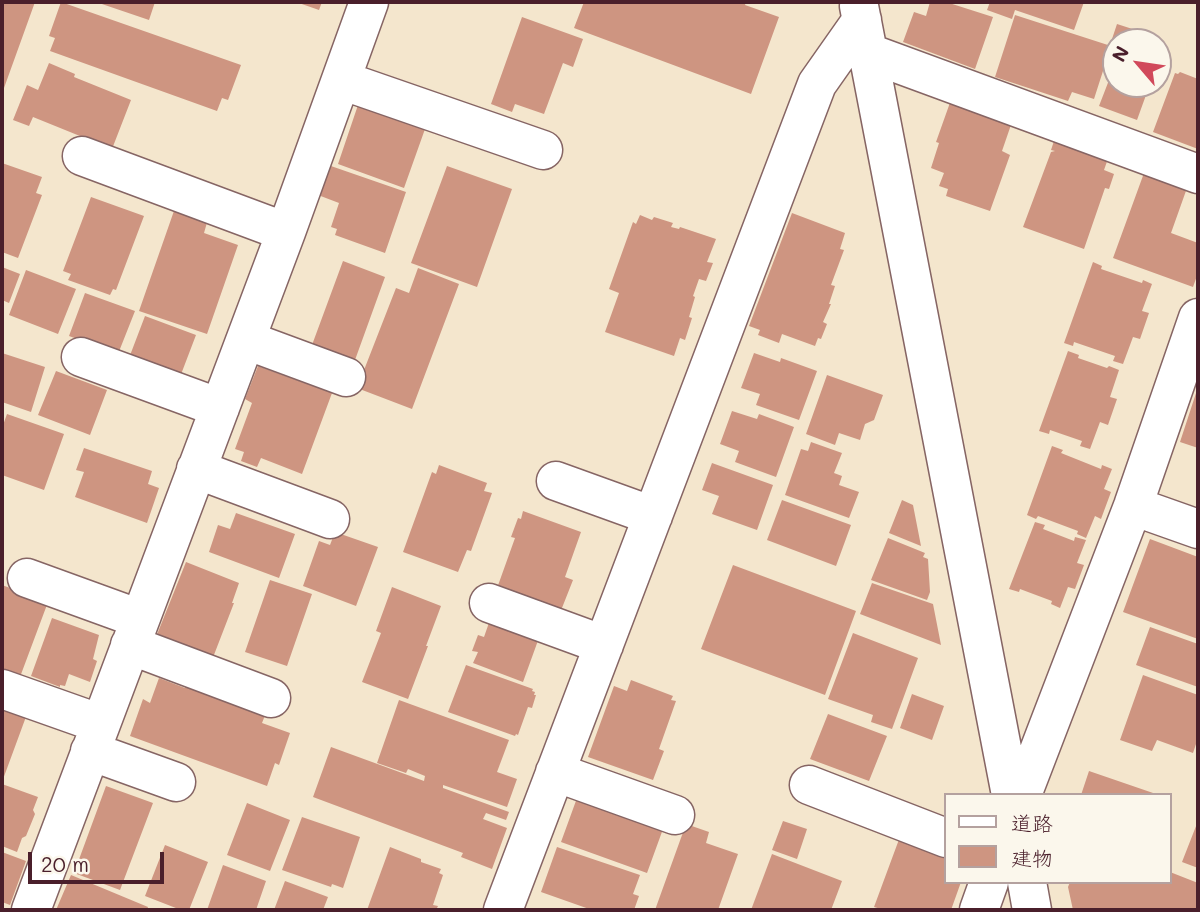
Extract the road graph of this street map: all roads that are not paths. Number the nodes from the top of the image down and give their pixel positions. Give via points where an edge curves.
1 (369, 2) edge
2 (863, 25) edge
3 (341, 80) junction
4 (543, 150) dead end
5 (82, 156) dead end
6 (1198, 174) edge
7 (286, 232) junction
8 (1198, 318) edge
9 (246, 340) junction
10 (81, 357) dead end
11 (1189, 370) edge
12 (346, 377) dead end
13 (220, 408) junction
14 (196, 469) junction
15 (556, 481) dead end
16 (1133, 506) junction
17 (653, 516) junction
18 (330, 519) dead end
19 (1198, 529) edge
20 (27, 578) dead end
21 (489, 603) dead end
22 (135, 632) junction
23 (604, 645) junction
24 (2, 689) edge
25 (271, 698) dead end
26 (96, 738) junction
27 (555, 772) junction
28 (176, 782) dead end
29 (809, 785) dead end
30 (1011, 793) edge
31 (1023, 793) edge
32 (675, 815) dead end
33 (944, 837) edge
34 (988, 884) edge
35 (1027, 884) edge
36 (31, 910) edge
37 (503, 910) edge
38 (979, 910) edge
39 (1032, 910) edge

1 - 3 street
2 - 6 street
2 - 17 street via 817,84
2 - 30 street
3 - 4 street
3 - 7 street
5 - 7 street
7 - 9 street
8 - 11 street
9 - 12 street
9 - 13 street
10 - 13 street
11 - 16 street
13 - 14 street
14 - 18 street
14 - 22 street
15 - 17 street
16 - 19 street
16 - 31 street
17 - 23 street
20 - 22 street
21 - 23 street
22 - 25 street
22 - 26 street
23 - 27 street
24 - 26 street
26 - 28 street
26 - 36 street
27 - 32 street
27 - 37 street
29 - 33 street
34 - 38 street
35 - 39 street

